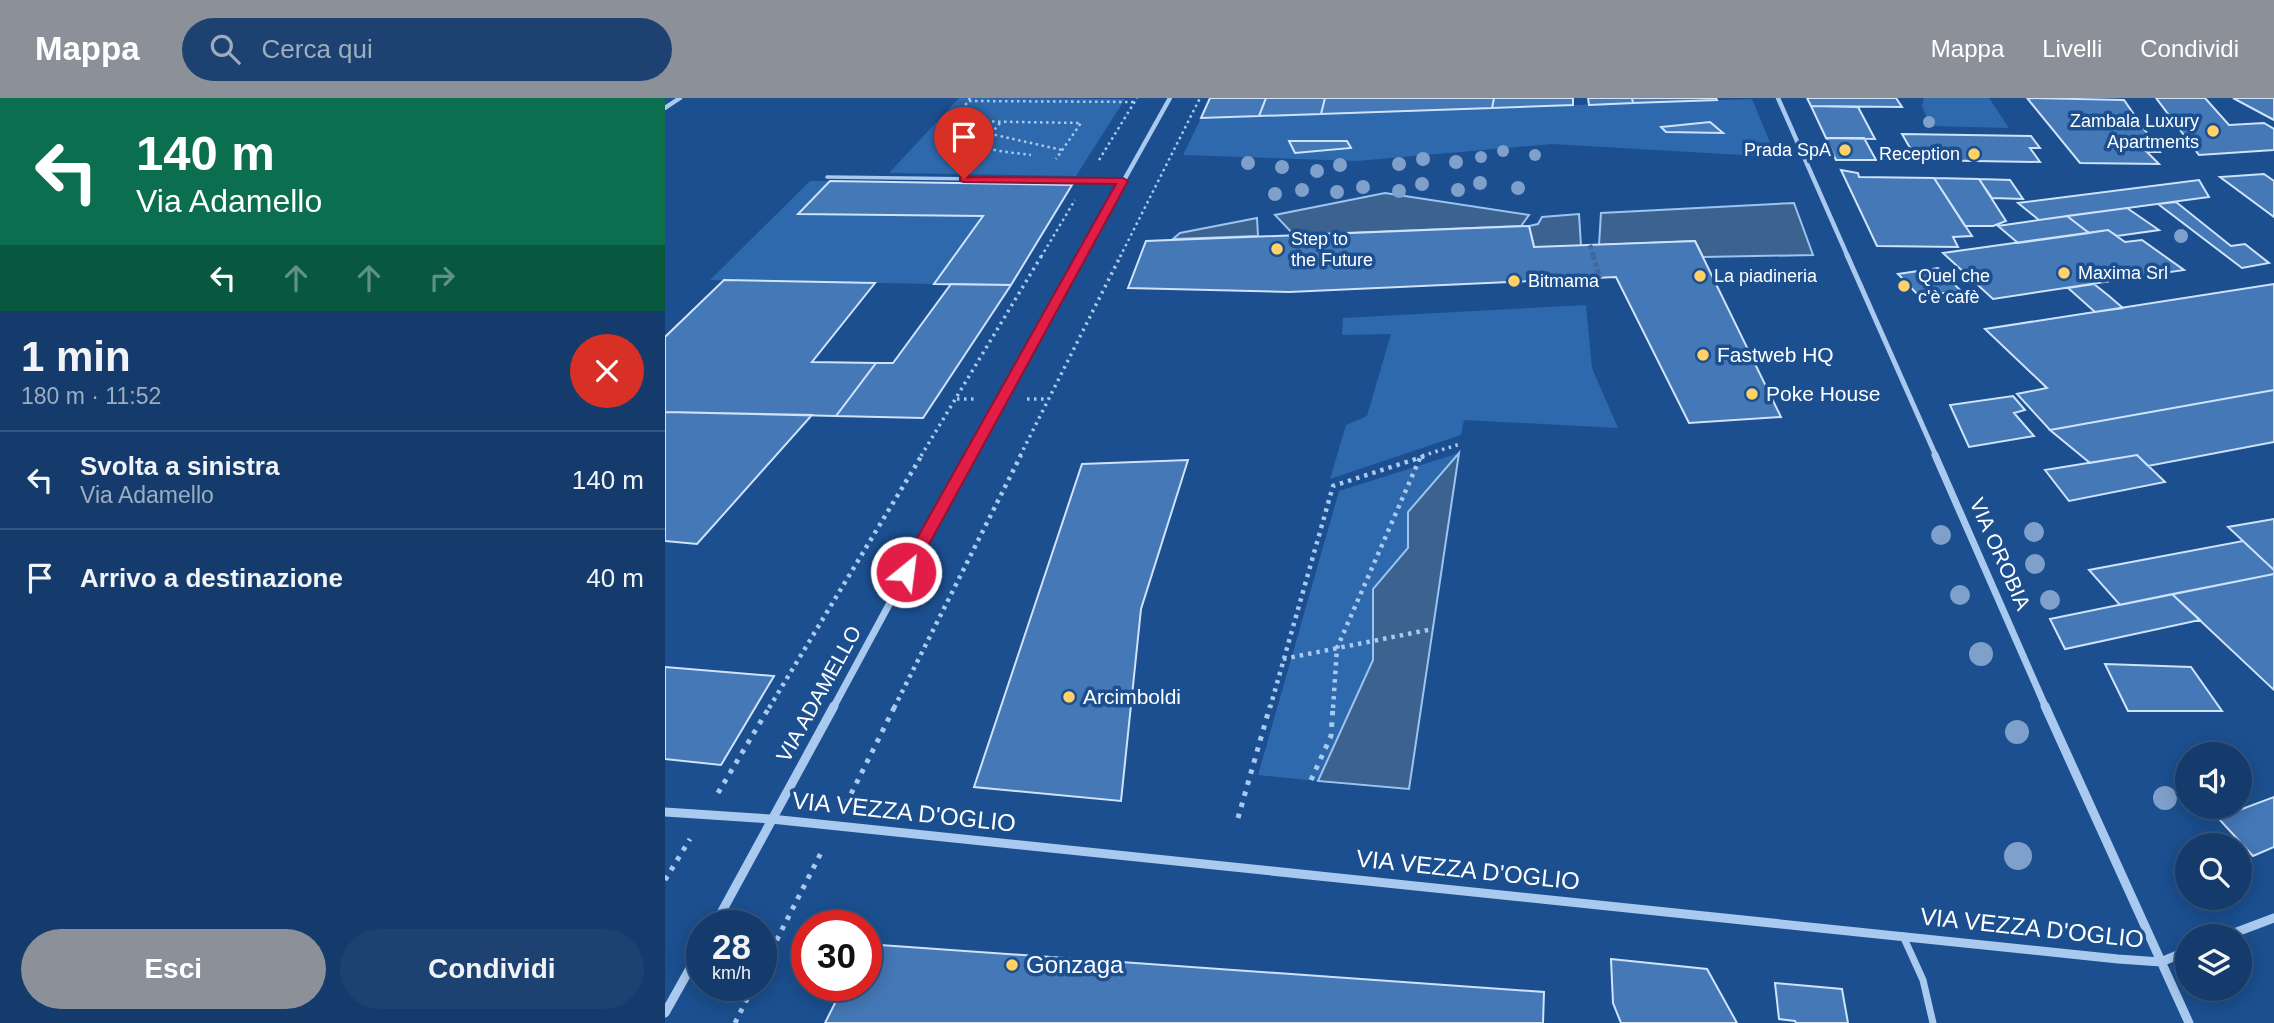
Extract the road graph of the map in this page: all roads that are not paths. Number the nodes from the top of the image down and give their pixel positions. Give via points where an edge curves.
1 (680, 98) edge
2 (1170, 98) edge
3 (1778, 98) edge
4 (665, 108) edge
5 (827, 177) dead end
6 (1123, 181) junction
7 (665, 813) edge
8 (771, 820) junction
9 (723, 910) edge
10 (2274, 918) edge
11 (2252, 926) edge
12 (1903, 936) junction
13 (2175, 956) edge
14 (2161, 962) junction
15 (686, 976) edge
16 (665, 1013) edge
17 (1933, 1023) edge
18 (2189, 1023) edge

1 - 4 street
2 - 6 street, VIA ADAMELLO
3 - 14 street, VIA OROBIA
5 - 6 lane
6 - 8 street, VIA ADAMELLO
7 - 8 street, VIA VEZZA D'OGLIO
8 - 9 street, VIA ADAMELLO
8 - 12 street, VIA VEZZA D'OGLIO
10 - 11 street
12 - 14 street, VIA VEZZA D'OGLIO
12 - 17 lane via 1923,980
13 - 14 street
14 - 18 street, VIA OROBIA
15 - 16 street

